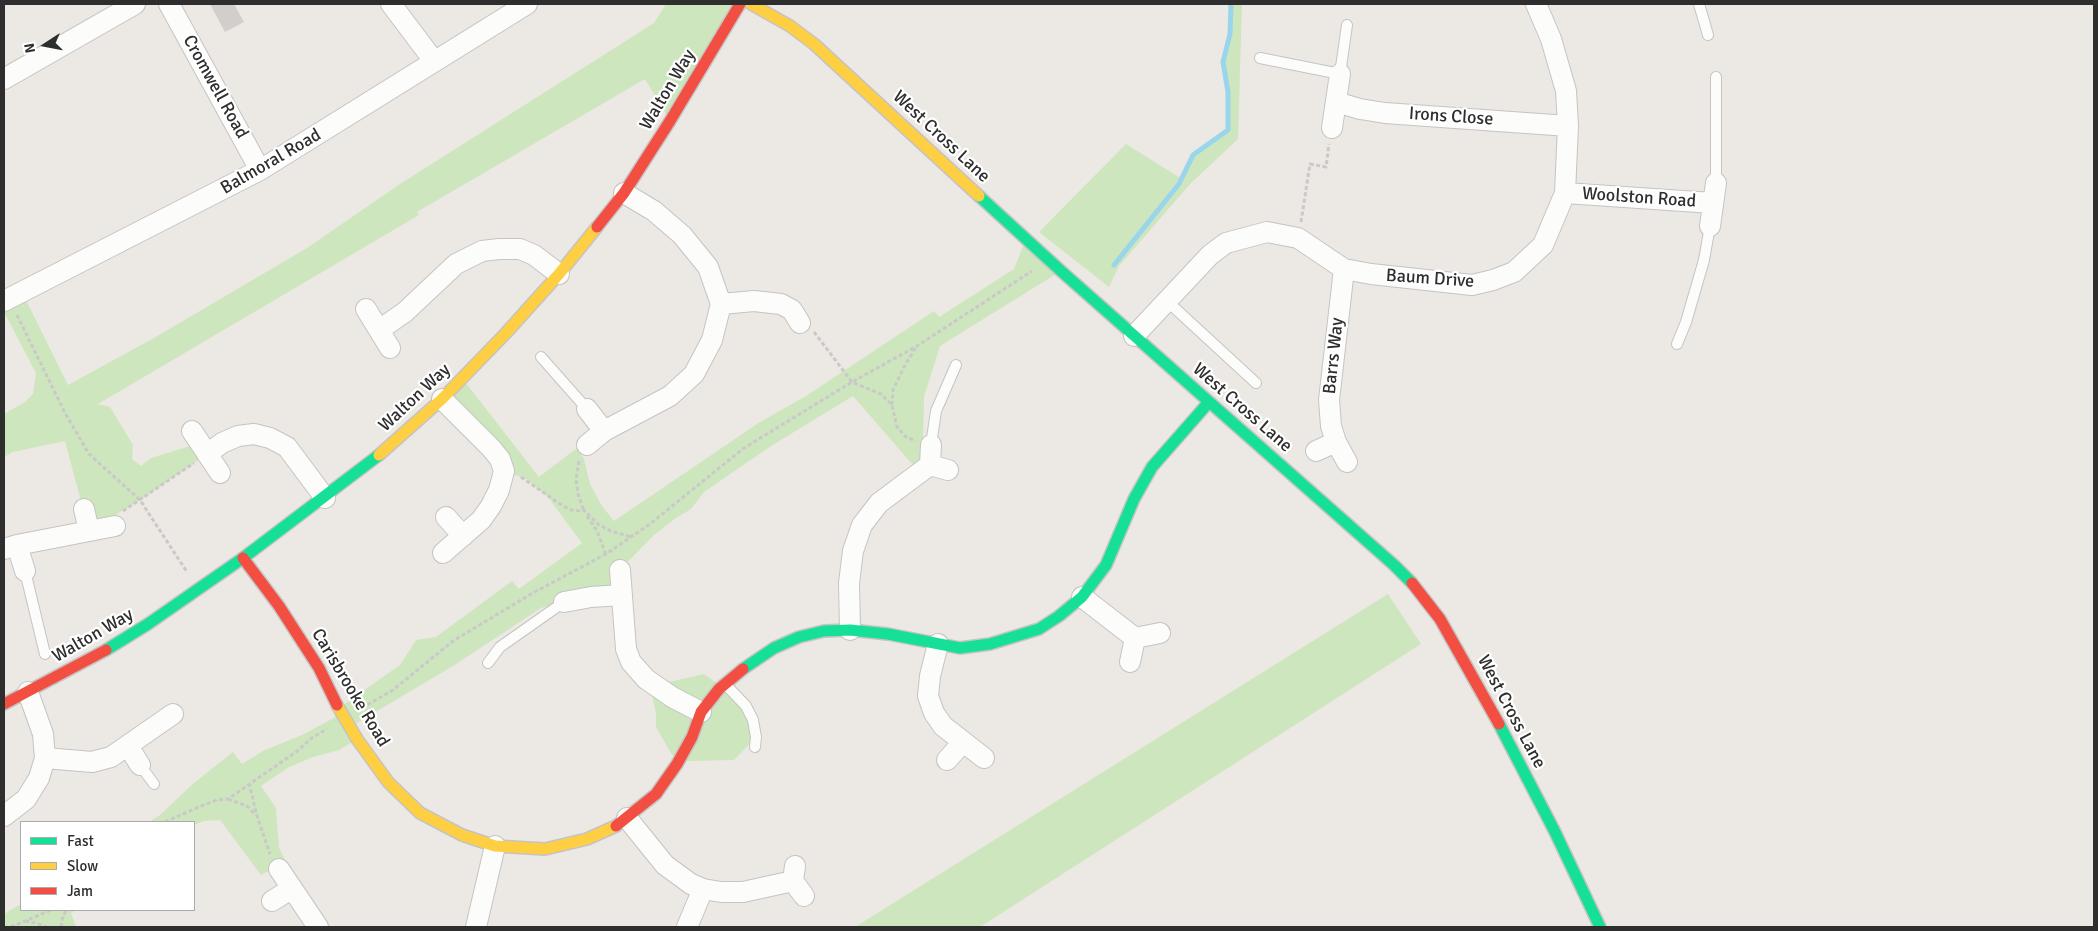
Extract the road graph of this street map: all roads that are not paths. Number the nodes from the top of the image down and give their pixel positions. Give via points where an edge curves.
1 (135, 4) edge
2 (169, 4) edge
3 (391, 4) edge
4 (527, 4) edge
5 (740, 4) edge
6 (751, 4) edge
7 (1536, 4) edge
8 (1699, 4) edge
9 (1347, 25) dead end
10 (1708, 36) dead end
11 (1260, 58) dead end
12 (434, 61) junction
13 (1340, 74) junction
14 (1716, 77) dead end
15 (4, 79) edge
16 (1336, 102) junction
17 (1568, 126) junction
18 (1332, 128) road end
19 (260, 170) junction
20 (1716, 182) joint
21 (1565, 192) junction
22 (624, 193) junction
23 (1712, 203) junction
24 (1710, 226) joint
25 (1344, 269) junction
26 (559, 274) junction
27 (6, 300) edge
28 (1167, 301) junction
29 (721, 304) junction
30 (366, 309) dead end
31 (800, 323) road end
32 (378, 330) junction
33 (1134, 336) junction
34 (1678, 344) dead end
35 (390, 348) dead end
36 (541, 357) dead end
37 (956, 365) dead end
38 (1256, 383) dead end
39 (442, 399) junction
40 (1209, 402) junction
41 (588, 409) joint
42 (192, 431) dead end
43 (604, 431) junction
44 (1336, 442) junction
45 (587, 445) road end
46 (931, 445) joint
47 (1316, 451) dead end
48 (206, 454) junction
49 (1347, 462) dead end
50 (220, 473) dead end
51 (325, 498) junction
52 (84, 509) dead end
53 (446, 517) dead end
54 (115, 526) road end
55 (90, 531) junction
56 (464, 536) junction
57 (10, 547) edge
58 (443, 554) dead end
59 (243, 558) junction
60 (620, 570) dead end
61 (25, 571) joint
62 (622, 595) junction
63 (1082, 597) junction
64 (564, 602) joint
65 (850, 630) junction
66 (1160, 633) dead end
67 (1135, 638) junction
68 (938, 644) junction
69 (45, 654) dead end
70 (488, 662) dead end
71 (1130, 662) dead end
72 (726, 684) junction
73 (28, 692) junction
74 (4, 704) edge
75 (701, 712) junction
76 (172, 714) dead end
77 (963, 742) junction
78 (128, 746) junction
79 (755, 747) dead end
80 (45, 758) junction
81 (984, 758) dead end
82 (947, 760) dead end
83 (140, 764) joint
84 (154, 784) dead end
85 (4, 816) edge
86 (626, 818) junction
87 (495, 846) junction
88 (278, 869) road end
89 (797, 881) dead end
90 (292, 889) junction
91 (703, 889) junction
92 (272, 901) dead end
93 (318, 927) edge
94 (476, 927) edge
95 (688, 927) edge
96 (1600, 927) edge

1 - 15 street
2 - 19 street, Cromwell Road
3 - 12 street
4 - 12 street, Balmoral Road
5 - 22 street, Walton Way
6 - 33 street, West Cross Lane via 814,44
7 - 17 street, Baum Drive via 1560,67 1566,91
8 - 10 lane
9 - 13 lane
11 - 13 lane
12 - 19 street, Balmoral Road
13 - 16 street
14 - 20 lane
16 - 17 street, Irons Close via 1385,112
16 - 18 street
17 - 21 street, Baum Drive
19 - 27 street, Balmoral Road
20 - 23 street
21 - 23 street, Woolston Road
21 - 25 street, Baum Drive via 1543,245 1514,272 1493,280 1472,286
22 - 26 street, Walton Way
22 - 29 street via 654,211 682,235 708,266
23 - 24 street
24 - 34 lane via 1704,260
25 - 28 street, Baum Drive via 1298,238 1268,232 1226,244 1210,255
25 - 44 street, Barrs Way via 1330,386 1331,426
26 - 32 street via 534,255 520,249 482,251 456,264 404,312
26 - 39 street, Walton Way
28 - 33 street, Baum Drive
28 - 38 lane
29 - 31 street via 754,301 781,304 792,310
29 - 43 street via 712,340 694,374 670,396
30 - 32 street
32 - 35 street
33 - 40 street, West Cross Lane
36 - 41 lane
37 - 46 lane via 936,411
39 - 51 street, Walton Way
39 - 56 street via 491,448 504,471 492,506
40 - 63 street, Carisbrooke Road via 1152,467 1134,499 1106,565
40 - 96 street, West Cross Lane via 1394,565 1423,596 1481,690
41 - 43 street
42 - 48 street
43 - 45 street
44 - 47 street
44 - 49 street, Barrs Way
46 - 65 street via 939,467 878,503 862,525 853,551 849,583
48 - 50 street
48 - 51 street via 238,436 254,434 270,438 287,447
51 - 59 street, Walton Way
52 - 55 street
53 - 56 street
54 - 55 street
55 - 57 street
56 - 58 street
57 - 61 street
59 - 73 street, Walton Way via 148,624
59 - 87 street, Carisbrooke Road via 279,606 319,668 344,719 388,782 420,813 462,835
60 - 62 street
61 - 69 lane
62 - 64 street
62 - 75 street via 626,649 631,662 646,679
63 - 67 street
63 - 68 street, Carisbrooke Road via 1039,629 1012,639 960,648
64 - 70 lane via 500,647
65 - 68 street, Carisbrooke Road
65 - 72 street, Carisbrooke Road via 824,631 799,637 746,666
66 - 67 street
67 - 71 street
68 - 77 street via 928,696 943,726
72 - 75 street, Carisbrooke Road
72 - 79 lane via 746,706 753,720
73 - 74 street, Walton Way
73 - 80 street via 43,734
75 - 86 street, Carisbrooke Road via 692,737 656,794
76 - 78 street
77 - 81 street
77 - 82 street
78 - 80 street via 111,757 92,762
78 - 83 street
80 - 85 street via 39,778 26,799
83 - 84 lane
86 - 87 street, Carisbrooke Road via 615,827 588,839 546,849
86 - 91 street via 665,865
87 - 94 street
88 - 90 street
89 - 91 street via 743,892
90 - 92 street
90 - 93 street
91 - 95 street

